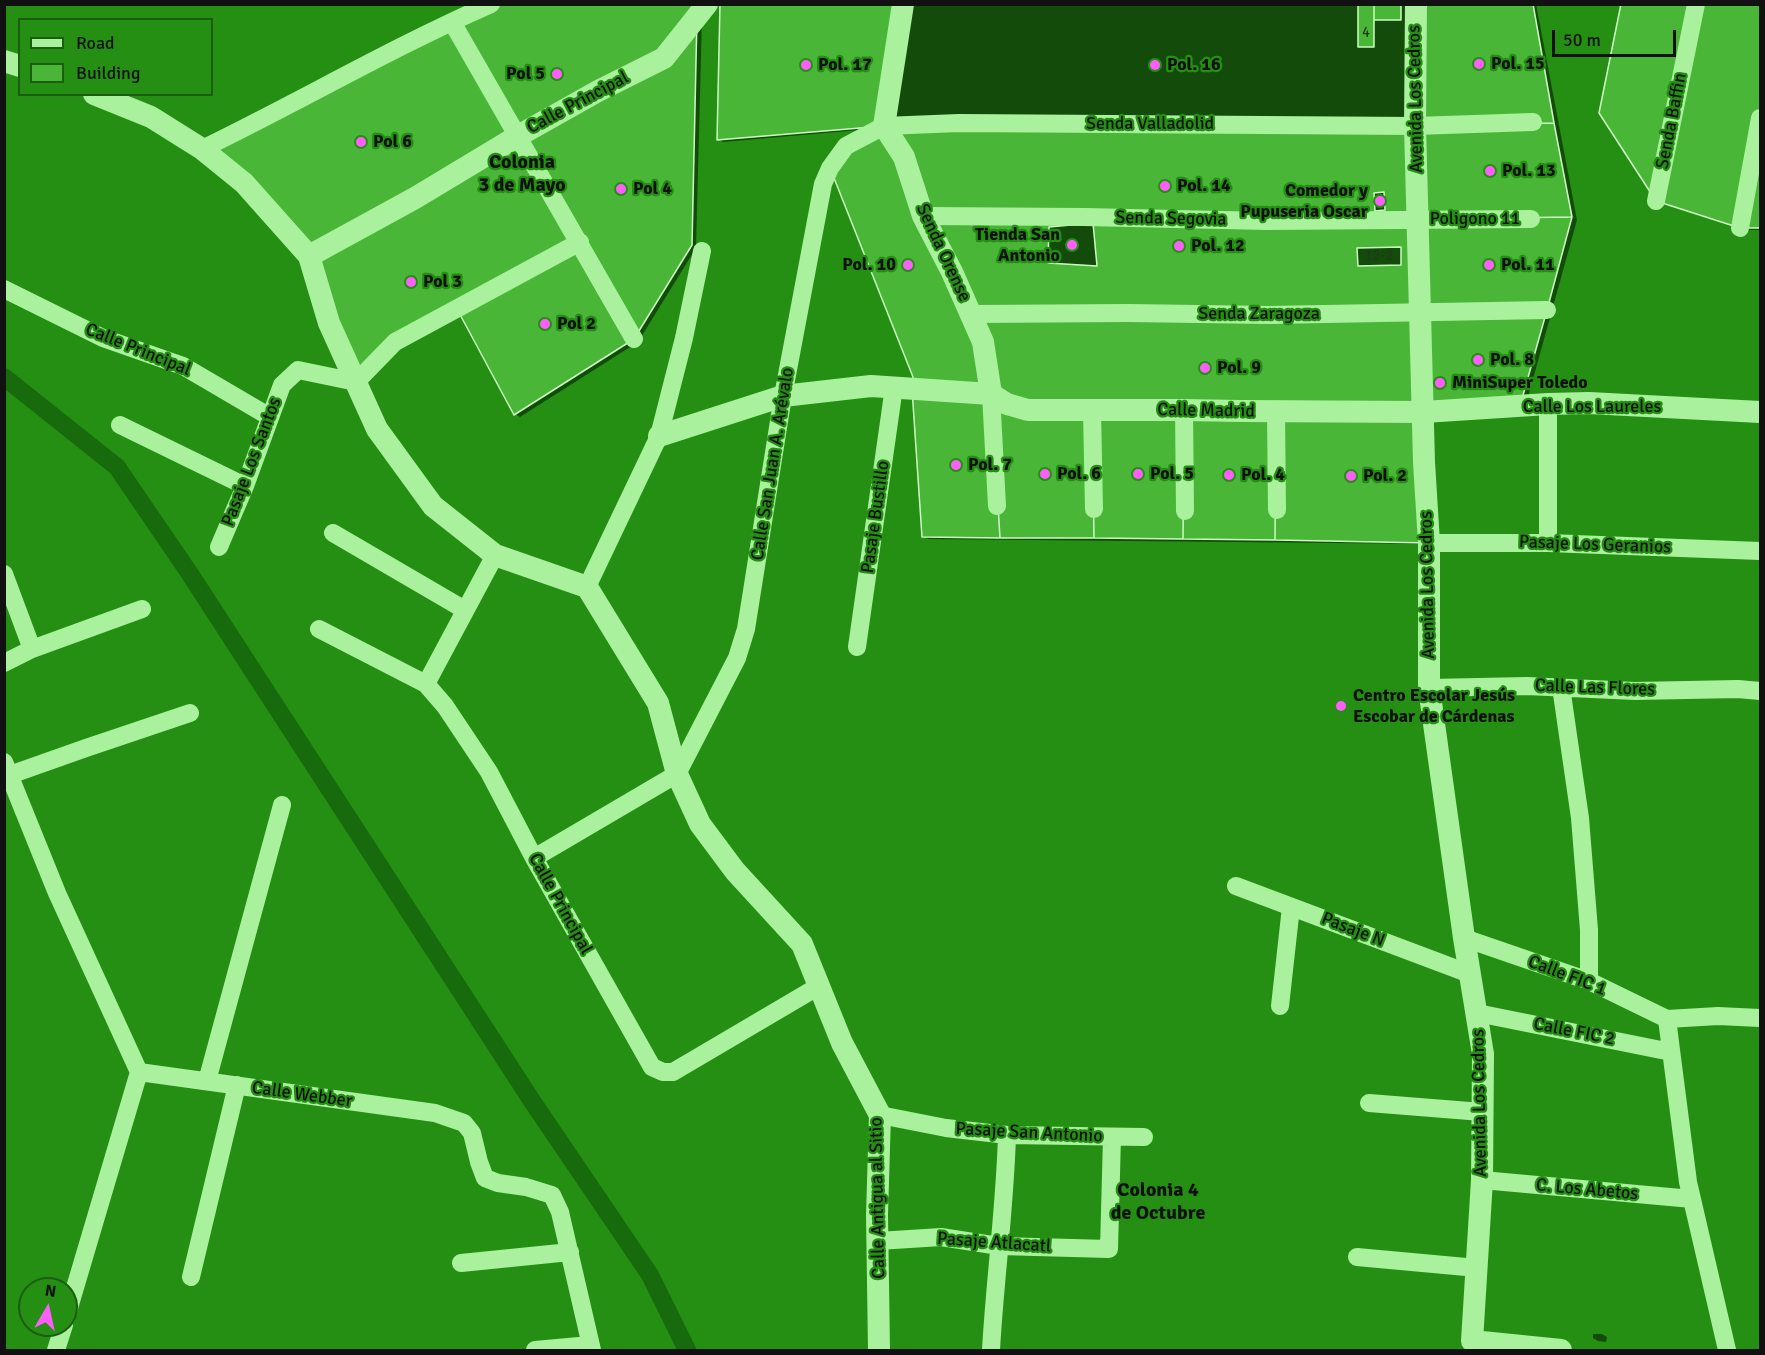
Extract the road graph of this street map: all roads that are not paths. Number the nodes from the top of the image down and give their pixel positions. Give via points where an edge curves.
1 (491, 4) edge
2 (706, 4) edge
3 (903, 4) edge
4 (1416, 4) edge
5 (1695, 4) edge
6 (452, 22) junction
7 (99, 96) edge
8 (1761, 118) edge
9 (1533, 122) dead end
10 (884, 126) junction
11 (1415, 126) junction
12 (518, 135) junction
13 (202, 149) junction
14 (1656, 201) dead end
15 (923, 216) junction
16 (1419, 219) junction
17 (1531, 219) dead end
18 (1740, 228) dead end
19 (580, 242) junction
20 (702, 251) dead end
21 (309, 256) junction
22 (4, 289) edge
23 (1548, 310) dead end
24 (1420, 313) junction
25 (971, 314) junction
26 (634, 339) dead end
27 (356, 382) junction
28 (894, 387) junction
29 (991, 394) junction
30 (783, 396) junction
31 (1548, 404) junction
32 (1092, 410) junction
33 (1184, 410) junction
34 (1276, 412) junction
35 (1424, 412) junction
36 (1761, 412) edge
37 (270, 417) junction
38 (120, 425) dead end
39 (659, 436) junction
40 (245, 486) junction
41 (997, 506) dead end
42 (1094, 509) dead end
43 (1277, 510) dead end
44 (1185, 511) dead end
45 (333, 533) dead end
46 (1430, 543) junction
47 (1548, 543) junction
48 (219, 547) dead end
49 (1761, 551) edge
50 (495, 555) junction
51 (4, 574) edge
52 (587, 587) junction
53 (142, 609) dead end
54 (465, 610) junction
55 (319, 629) dead end
56 (857, 647) dead end
57 (32, 649) junction
58 (4, 663) edge
59 (426, 684) junction
60 (1562, 687) junction
61 (1429, 688) junction
62 (1761, 691) edge
63 (190, 713) dead end
64 (7, 771) edge
65 (677, 774) junction
66 (282, 805) dead end
67 (534, 858) junction
68 (1236, 886) dead end
69 (1291, 907) junction
70 (1464, 938) junction
71 (1470, 974) junction
72 (1589, 981) junction
73 (819, 986) junction
74 (1280, 1006) dead end
75 (1478, 1013) junction
76 (1761, 1018) edge
77 (1667, 1019) junction
78 (1671, 1052) junction
79 (139, 1072) junction
80 (207, 1081) junction
81 (237, 1085) junction
82 (1369, 1103) dead end
83 (1482, 1112) junction
84 (880, 1115) junction
85 (1007, 1135) junction
86 (1112, 1137) junction
87 (1144, 1137) dead end
88 (1482, 1180) junction
89 (1692, 1199) junction
90 (878, 1241) junction
91 (999, 1246) junction
92 (570, 1252) junction
93 (1357, 1257) dead end
94 (461, 1263) dead end
95 (1477, 1268) junction
96 (191, 1277) dead end
97 (78, 1278) edge
98 (1471, 1346) edge
99 (591, 1348) edge
100 (535, 1350) edge
101 (879, 1350) edge
102 (991, 1350) edge
103 (1561, 1350) edge
104 (1727, 1350) edge

1 - 6 street
2 - 12 street, Calle Principal via 664,58
3 - 10 street
4 - 11 street, Avenida Los Cedros
5 - 14 street, Senda Baffin
6 - 12 street
6 - 13 street
7 - 13 street via 151,117
8 - 18 street
9 - 11 street, Senda Valladolid
10 - 11 street, Senda Valladolid
10 - 15 street, Senda Orense via 904,157
10 - 30 street, Calle San Juan A. Arévalo via 846,146 823,184
11 - 16 street, Avenida Los Cedros
12 - 19 street
12 - 21 street, Calle Principal
13 - 21 street via 244,183
15 - 16 street, Senda Segovia
15 - 25 street, Senda Orense
16 - 17 street, Poligono 11
16 - 24 street, Avenida Los Cedros
19 - 26 street
19 - 27 street via 395,342
20 - 39 street
21 - 27 street via 329,323
22 - 37 street, Calle Principal via 103,338 183,366
23 - 24 street, Senda Zaragoza
24 - 25 street, Senda Zaragoza
24 - 35 street, Avenida Los Cedros
25 - 29 street, Senda Orense via 983,342
27 - 37 street, Pasaje Los Santos via 298,370 282,385
27 - 50 street via 377,429 434,506
28 - 29 street
28 - 30 street
28 - 56 street, Pasaje Bustillo
29 - 32 street, Calle Madrid via 1028,411
29 - 41 street, Senda Orense
30 - 39 street
30 - 65 street, Calle San Juan A. Arévalo via 746,629 737,658
31 - 35 street, Calle Los Laureles
31 - 36 street, Calle Los Laureles
31 - 47 street
32 - 33 street, Calle Madrid
32 - 42 street
33 - 34 street, Calle Madrid
33 - 44 street
34 - 35 street, Calle Madrid
34 - 43 street
35 - 46 street, Avenida Los Cedros
37 - 40 street, Pasaje Los Santos
38 - 40 street
39 - 52 street
40 - 48 street, Pasaje Los Santos
45 - 54 street
46 - 47 street, Pasaje Los Geranios
46 - 61 street, Avenida Los Cedros
47 - 49 street, Pasaje Los Geranios
50 - 52 street
50 - 54 street
51 - 57 street
52 - 65 street, Calle Antigua al Sitio via 658,703
53 - 57 street
54 - 59 street
55 - 59 street, Calle Principal
57 - 58 street
59 - 67 street, Calle Principal via 489,772
60 - 61 street, Calle Las Flores
60 - 62 street, Calle Las Flores
60 - 72 street via 1580,818
61 - 70 street, Avenida Los Cedros
63 - 64 street
64 - 79 street via 57,893
65 - 67 street
65 - 73 street, Calle Antigua al Sitio via 700,824 735,871 802,944
66 - 80 street
67 - 73 street, Calle Principal via 652,1066 663,1072 673,1072
68 - 69 street, Pasaje N
69 - 71 street, Pasaje N
69 - 74 street
70 - 71 street, Avenida Los Cedros
70 - 72 street, Calle FIC 1
71 - 75 street, Avenida Los Cedros
72 - 77 street, Calle FIC 1
73 - 84 street, Calle Antigua al Sitio via 842,1044
75 - 78 street, Calle FIC 2
75 - 83 street, Avenida Los Cedros via 1483,1054
76 - 77 street
77 - 78 street
78 - 89 street
79 - 80 street, Calle Webber
79 - 97 street
80 - 81 street, Calle Webber
81 - 92 street, Calle Webber via 435,1113 464,1123 472,1133 485,1178 552,1195
81 - 96 street
82 - 83 street
83 - 88 street, Avenida Los Cedros
84 - 85 street, Pasaje San Antonio
84 - 90 street, Calle Antigua al Sitio
85 - 86 street, Pasaje San Antonio
85 - 91 street
86 - 87 street, Pasaje San Antonio
86 - 91 street, Pasaje Atlacatl via 1109,1249
88 - 89 street, C. Los Abetos
88 - 95 street, Avenida Los Cedros
89 - 104 street
90 - 91 street, Pasaje Atlacatl via 940,1237
90 - 101 street, Calle Antigua al Sitio
91 - 102 street
92 - 94 street
92 - 99 street
93 - 95 street
95 - 98 street, Avenida Los Cedros
98 - 103 street
99 - 100 street

